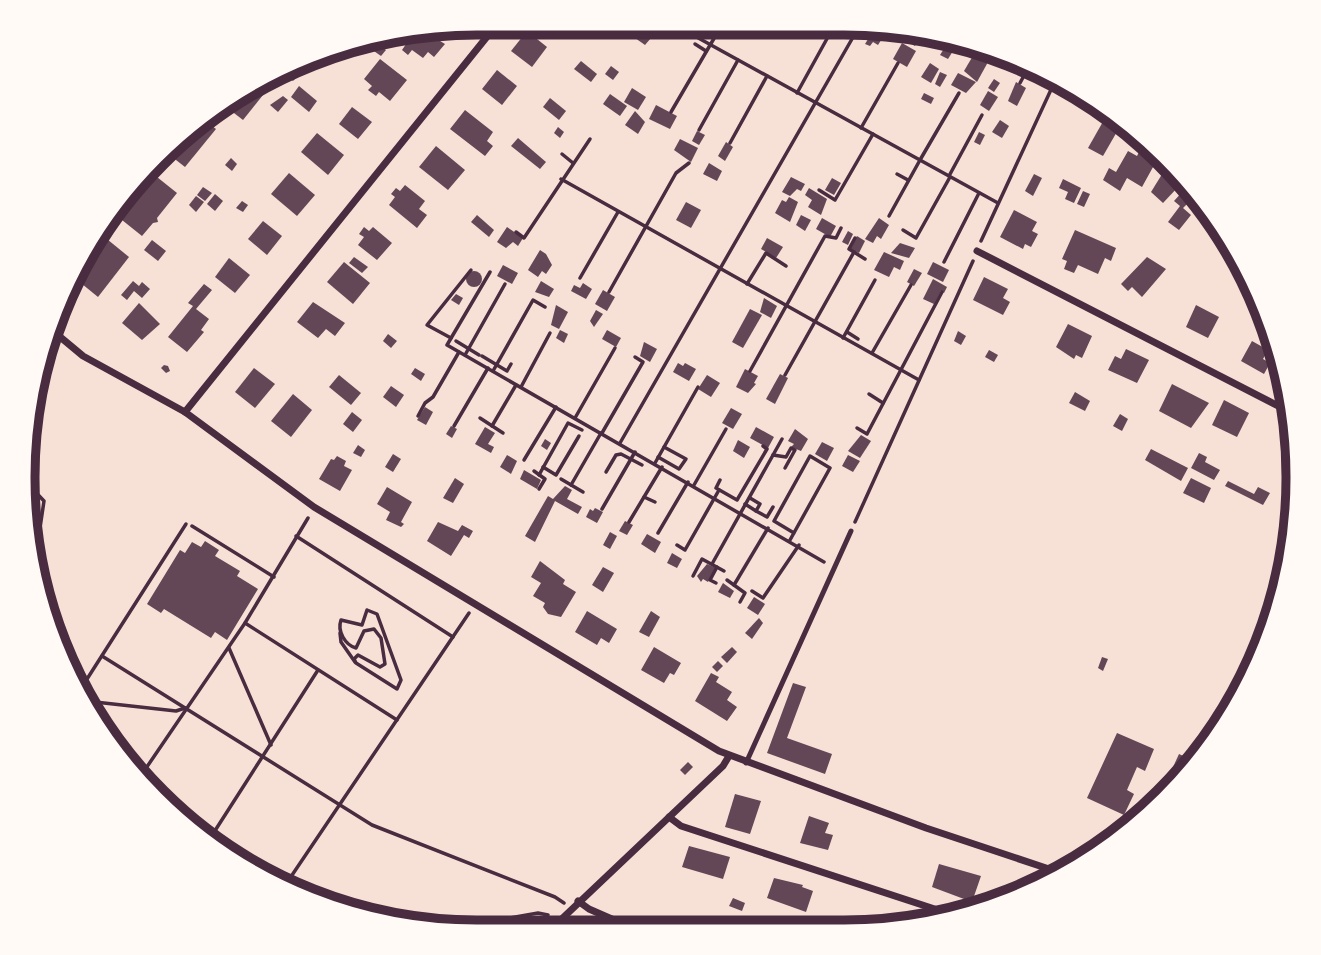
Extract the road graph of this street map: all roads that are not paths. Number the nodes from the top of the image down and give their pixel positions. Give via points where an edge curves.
1 (488, 35) edge
2 (977, 251) road end
3 (58, 335) edge
4 (1280, 407) edge
5 (185, 412) junction
6 (851, 531) road end
7 (729, 756) junction
8 (746, 763) junction
9 (669, 817) junction
10 (1049, 869) edge
11 (578, 901) junction
12 (937, 910) edge
13 (559, 920) edge
14 (614, 920) edge

1 - 5 street
2 - 4 street
3 - 5 street via 83,356
5 - 7 street via 314,507
6 - 8 lane
7 - 8 street
7 - 9 street
8 - 10 street
9 - 11 street
9 - 12 street via 681,826
11 - 13 street
11 - 14 street

